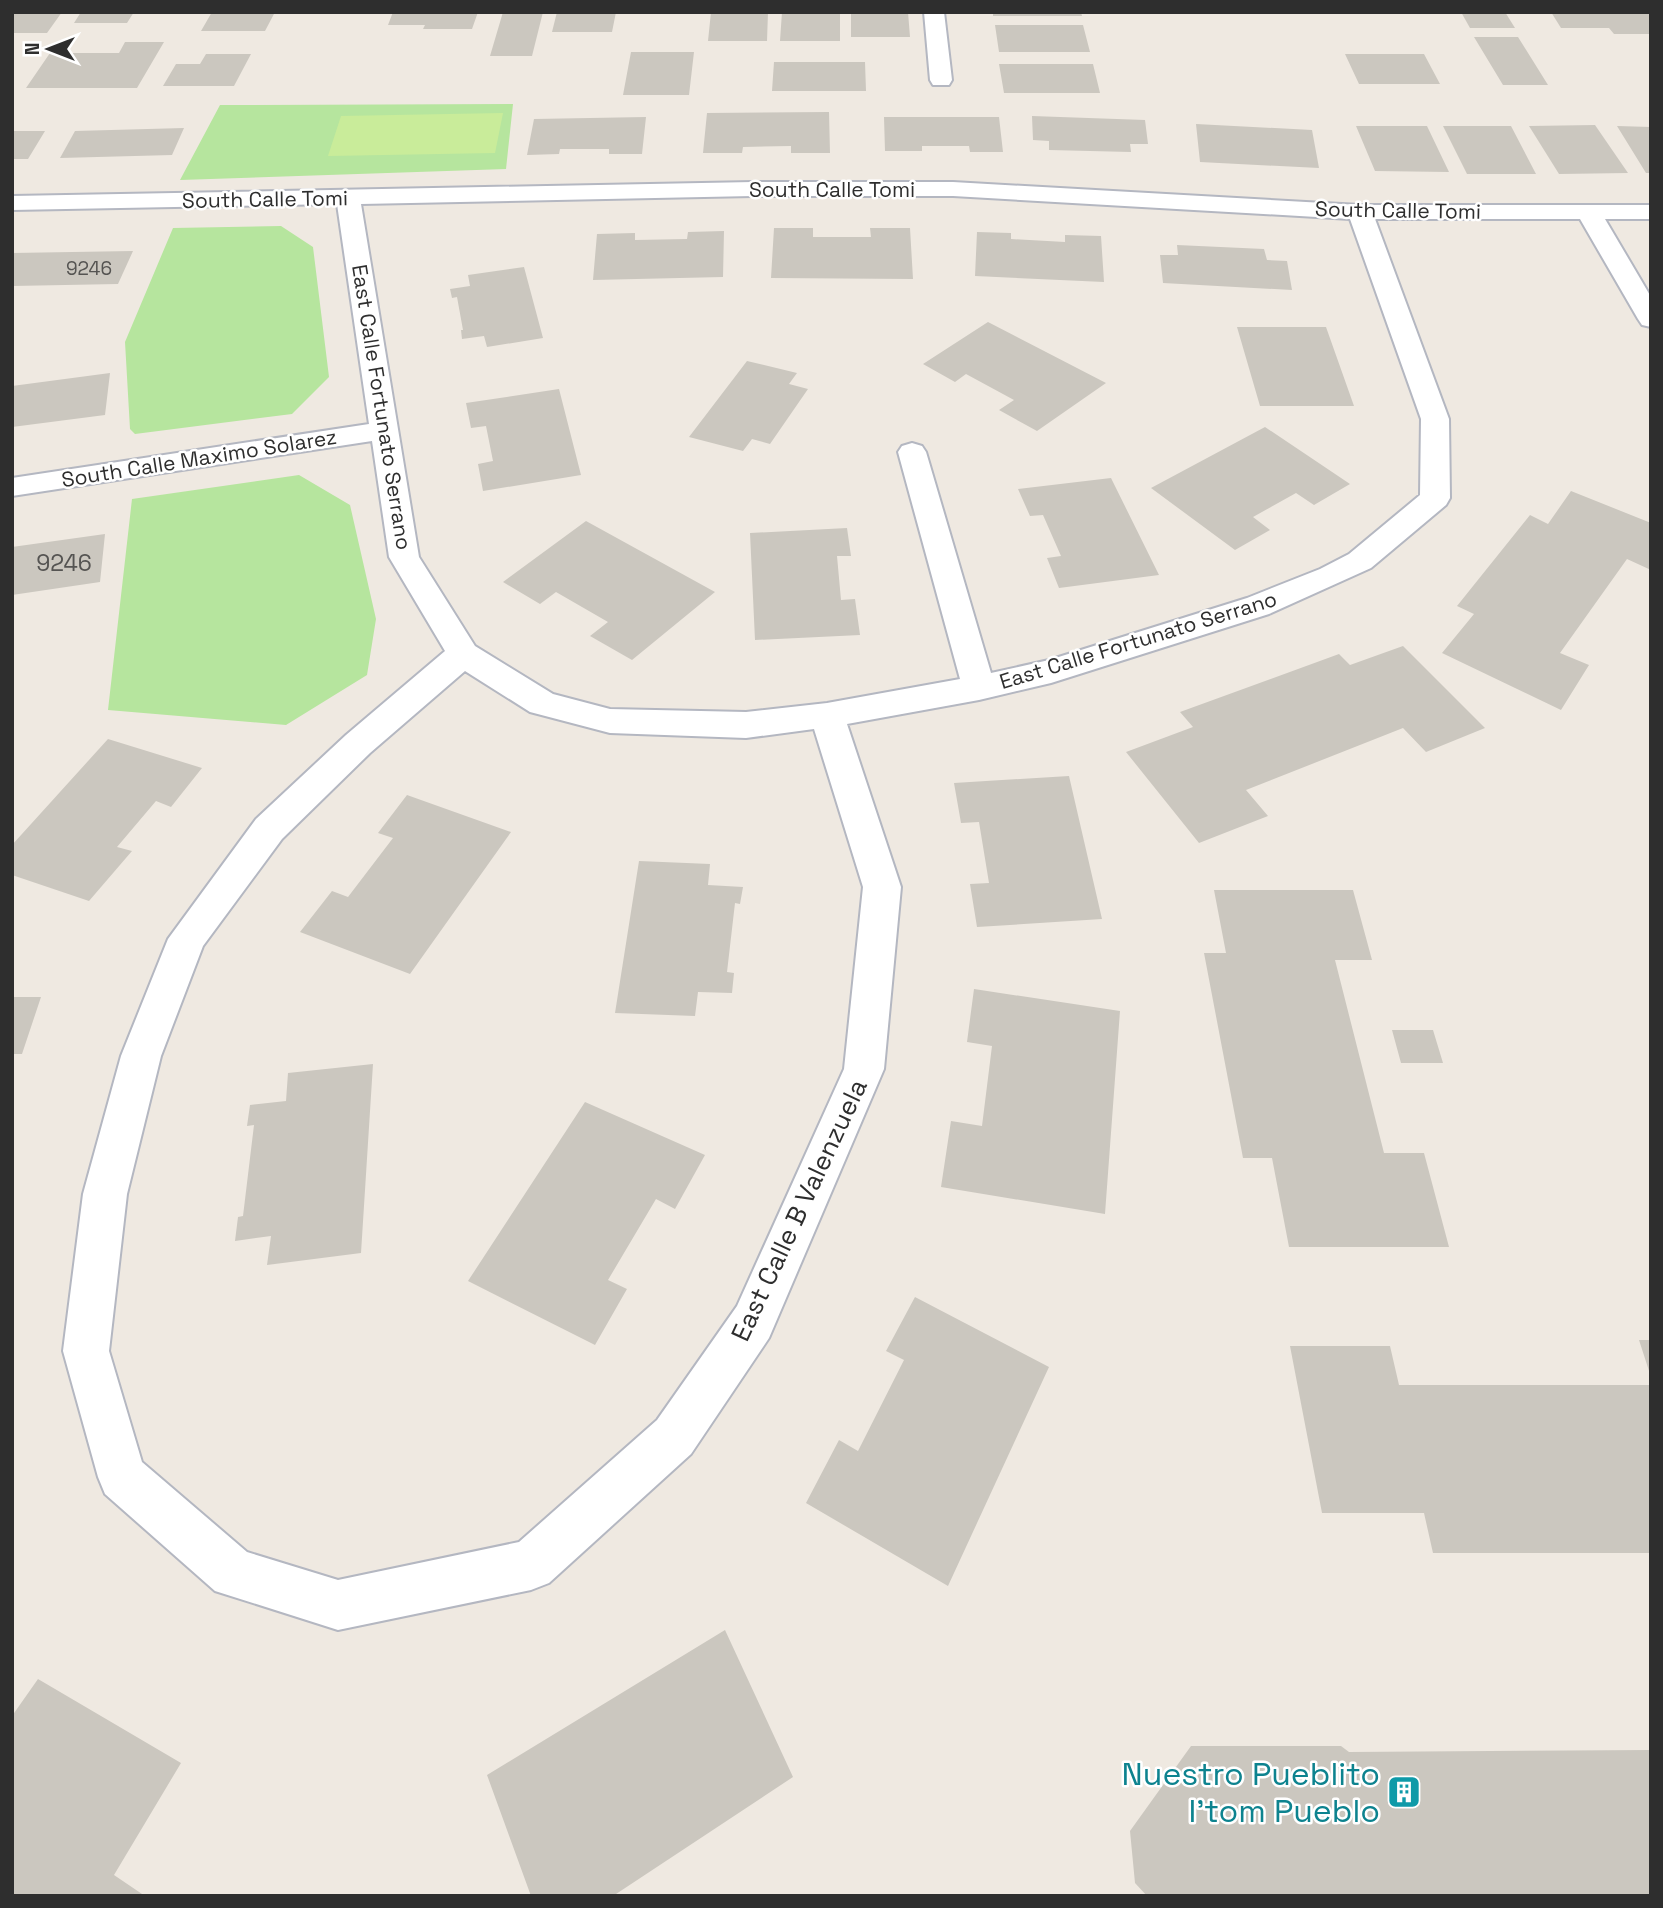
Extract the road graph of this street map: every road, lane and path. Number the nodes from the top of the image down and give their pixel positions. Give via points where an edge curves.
1 (934, 12) edge
2 (941, 80) dead end
3 (348, 197) junction
4 (12, 203) edge
5 (1360, 212) junction
6 (1588, 212) junction
7 (1651, 212) edge
8 (1651, 319) edge
9 (385, 430) junction
10 (912, 452) dead end
11 (12, 487) edge
12 (463, 653) junction
13 (979, 688) junction
14 (827, 715) junction

1 - 2 street
3 - 4 street, South Calle Tomi
3 - 5 street, South Calle Tomi via 953,189
3 - 9 street, East Calle Fortunato Serrano
5 - 6 street, South Calle Tomi
5 - 13 street, East Calle Fortunato Serrano via 1435,419 1435,498 1360,561 1331,576 1245,610 1051,671
6 - 7 street, South Calle Tomi
6 - 8 street
9 - 11 street, South Calle Maximo Solarez
9 - 12 street, East Calle Fortunato Serrano via 404,557
10 - 13 street
12 - 14 street, East Calle Fortunato Serrano via 542,703 610,721 746,725
12 - 14 street, East Calle B Valenzuela via 269,829 187,939 141,1056 103,1207 86,1351 122,1477 233,1573 338,1605 531,1565 674,1437 752,1322 864,1069 882,887
13 - 14 street, East Calle Fortunato Serrano

